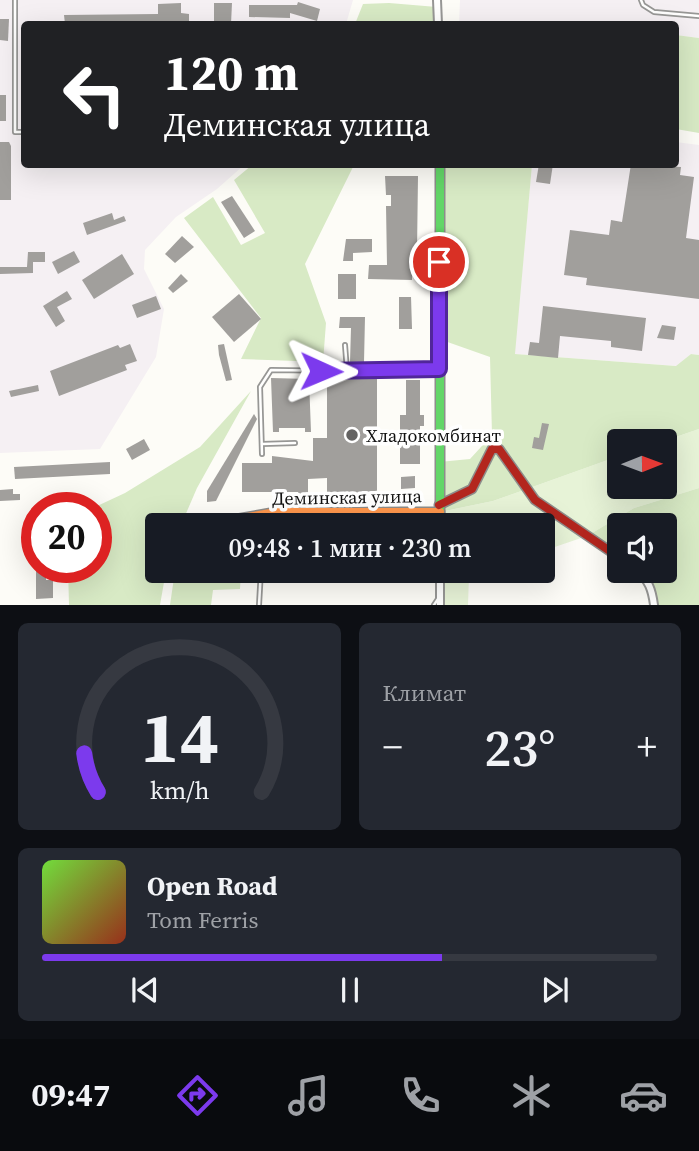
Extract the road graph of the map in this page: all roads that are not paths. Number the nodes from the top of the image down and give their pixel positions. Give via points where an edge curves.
1 (15, 0) edge
2 (437, 0) edge
3 (641, 0) edge
4 (699, 16) edge
5 (438, 21) edge
6 (21, 132) edge
7 (440, 168) edge
8 (345, 345) dead end
9 (439, 369) junction
10 (346, 371) junction
11 (295, 443) dead end
12 (262, 444) junction
13 (262, 454) dead end
14 (440, 508) junction
15 (277, 513) edge
16 (440, 513) edge
17 (607, 549) edge
18 (260, 583) edge
19 (440, 583) edge
20 (648, 583) edge
21 (440, 597) junction
22 (259, 605) edge
23 (434, 605) edge
24 (440, 605) edge
25 (654, 605) edge

1 - 6 lane via 15,132
2 - 5 street
3 - 4 lane via 654,12
7 - 9 street, Деминская улица
8 - 10 lane
9 - 10 lane
9 - 14 street, Деминская улица
10 - 12 lane via 271,370 260,387
11 - 12 lane
12 - 13 lane
14 - 15 street, Деминская улица
14 - 16 street, Деминская улица
14 - 17 street via 472,489 487,455 499,449 535,500
18 - 22 lane
19 - 21 street
20 - 25 street
21 - 23 lane
21 - 24 street

